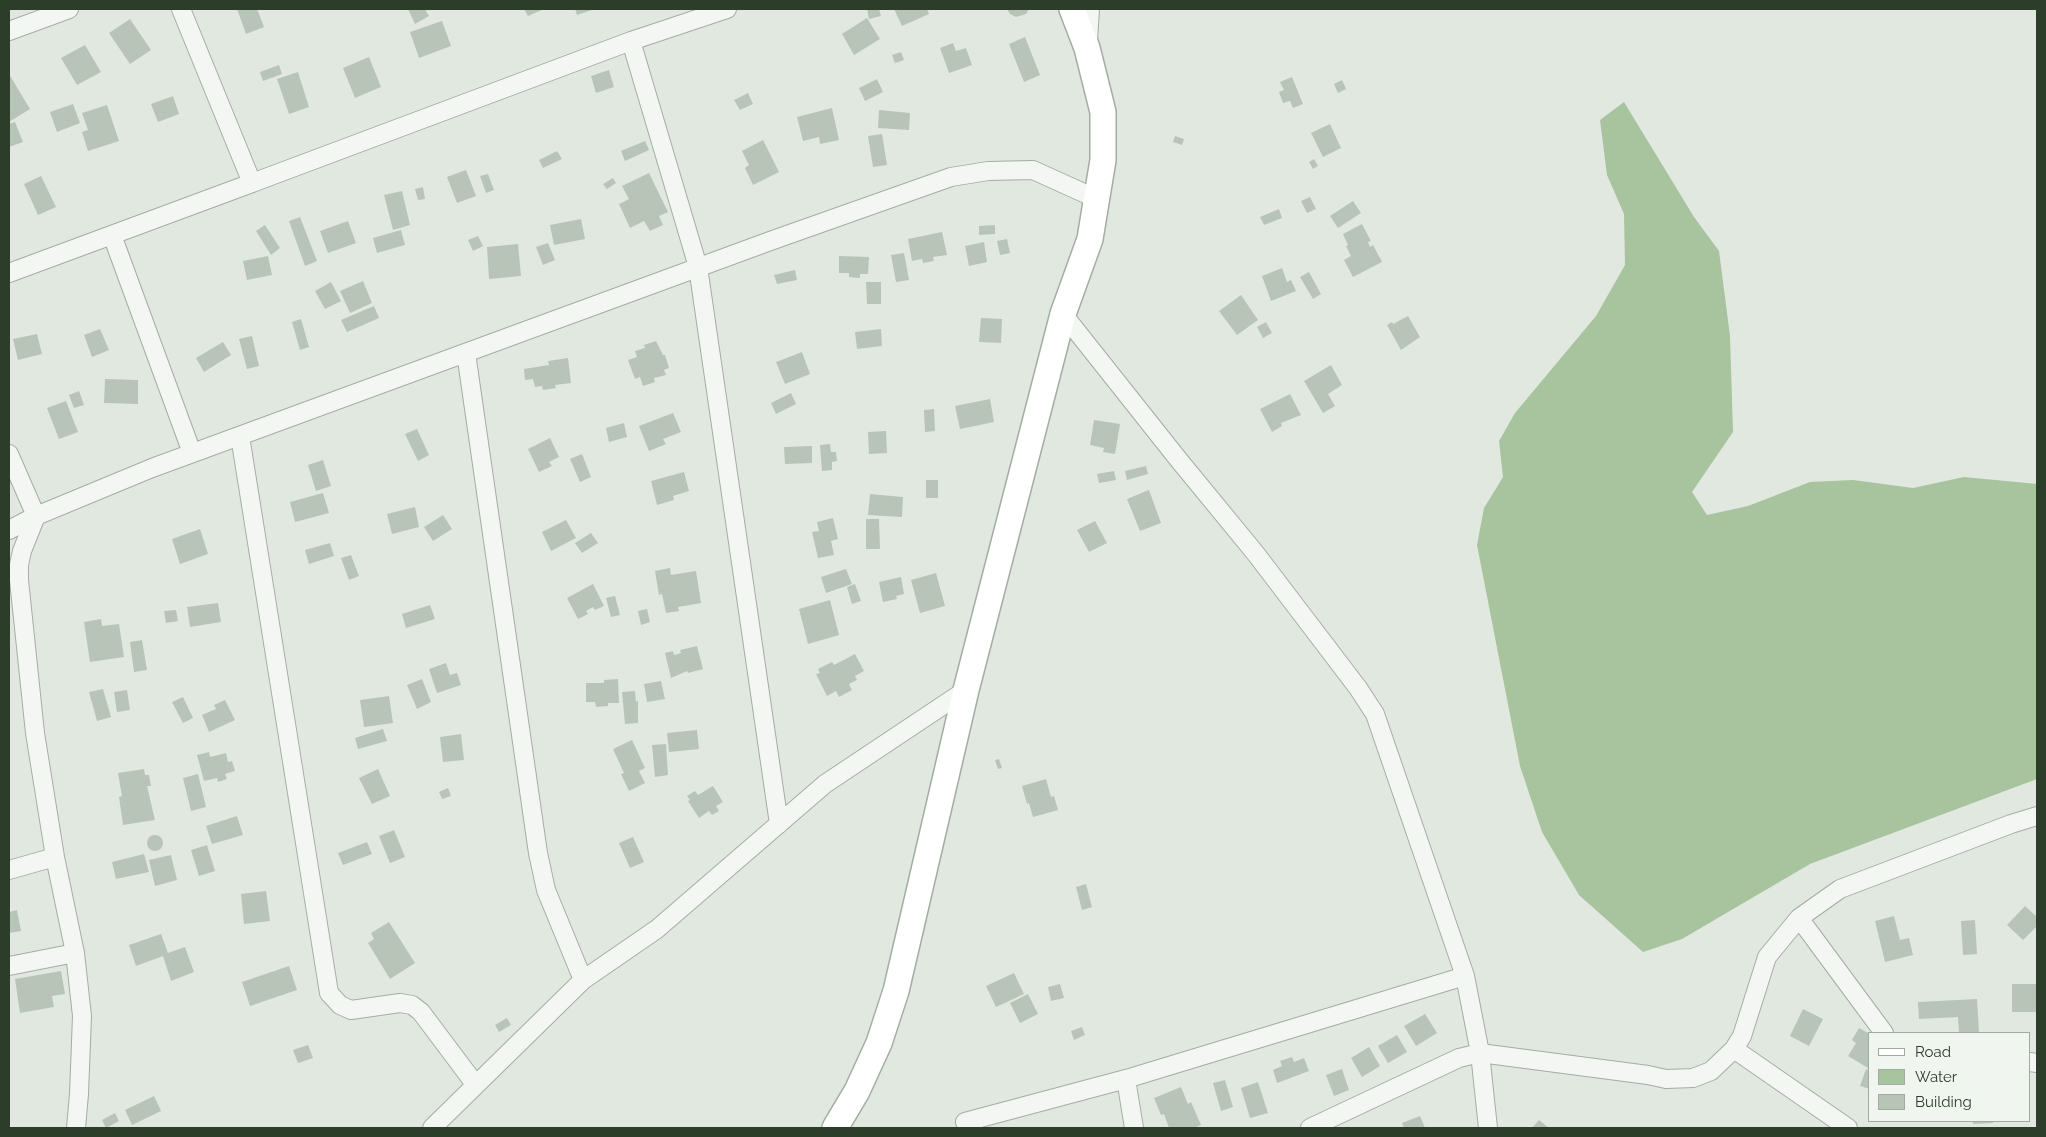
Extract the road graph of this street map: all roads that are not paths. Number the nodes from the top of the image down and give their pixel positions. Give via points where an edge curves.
1 (69, 9) edge
2 (181, 9) edge
3 (727, 9) edge
4 (1072, 9) edge
5 (1090, 9) edge
6 (9, 31) edge
7 (630, 41) junction
8 (1087, 48) junction
9 (252, 182) junction
10 (1097, 199) junction
11 (112, 235) junction
12 (698, 268) junction
13 (9, 273) edge
14 (1063, 314) junction
15 (466, 353) junction
16 (240, 436) junction
17 (192, 453) junction
18 (9, 454) edge
19 (36, 516) junction
20 (9, 530) edge
21 (966, 690) junction
22 (2037, 816) edge
23 (779, 824) junction
24 (55, 857) junction
25 (9, 870) edge
26 (1799, 918) junction
27 (75, 953) junction
28 (9, 966) edge
29 (1465, 976) junction
30 (583, 980) junction
31 (1883, 1032) edge
32 (1734, 1049) junction
33 (1480, 1053) junction
34 (1126, 1079) junction
35 (475, 1084) junction
36 (76, 1128) edge
37 (432, 1128) edge
38 (835, 1128) edge
39 (967, 1128) edge
40 (1134, 1128) edge
41 (1310, 1128) edge
42 (1488, 1128) edge
43 (1848, 1128) edge

1 - 6 street
2 - 9 street
3 - 7 street
4 - 8 street
5 - 8 street
7 - 9 street
7 - 12 street
8 - 10 street via 1103,112 1103,160
9 - 11 street
10 - 12 street via 1033,170 951,176
10 - 14 street via 1090,239
11 - 13 street
11 - 17 street
12 - 15 street
12 - 23 street
14 - 21 street
14 - 29 street via 1256,554 1368,701 1381,729
15 - 16 street
15 - 30 street via 538,853 546,890
16 - 17 street
16 - 35 street via 329,993 340,1005 351,1010 400,1003 412,1005 421,1012
17 - 19 street
18 - 19 street
19 - 20 street
19 - 24 street via 22,550 19,580 35,733
21 - 23 street via 825,784
21 - 38 street via 896,991 879,1043 857,1091
22 - 26 street via 1840,889
23 - 30 street via 657,929
24 - 25 street
24 - 27 street
26 - 31 street
26 - 32 street via 1767,957 1742,1036
27 - 28 street
27 - 36 street via 82,1016
29 - 33 street
29 - 34 street
30 - 35 street
32 - 33 street via 1711,1071 1693,1078 1666,1079
32 - 43 street
33 - 41 street via 1459,1058
33 - 42 street
34 - 39 street via 965,1122
34 - 40 street
35 - 37 street

